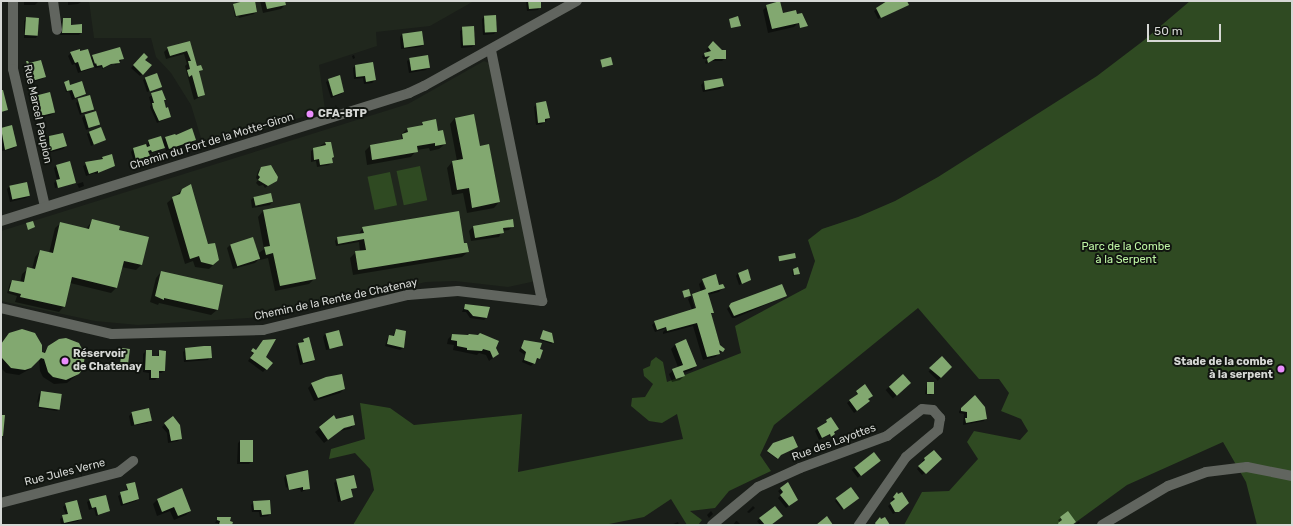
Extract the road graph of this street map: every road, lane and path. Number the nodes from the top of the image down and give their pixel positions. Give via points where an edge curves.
1 (13, 1) edge
2 (53, 1) edge
3 (577, 1) edge
4 (57, 30) dead end
5 (491, 50) junction
6 (45, 206) junction
7 (1, 221) edge
8 (1, 308) edge
9 (133, 461) dead end
10 (1292, 476) edge
11 (1, 503) edge
12 (712, 525) edge
13 (859, 525) edge
14 (1102, 525) edge

1 - 6 street, Rue Marcel Paupion via 13,69
2 - 4 street
3 - 5 street, Chemin du Fort de la Motte-Giron
5 - 6 street, Chemin du Fort de la Motte-Giron via 409,93
5 - 8 street, Chemin de la Rente de Chatenay via 542,301 458,291 408,295 263,330 112,334
6 - 7 street, Chemin du Fort de la Motte-Giron
9 - 11 street, Rue Jules Verne via 119,472
10 - 14 street via 1247,467 1206,472 1168,486
12 - 13 street, Rue des Layottes via 758,487 800,468 887,436 922,409 933,410 940,418 938,430 906,457

